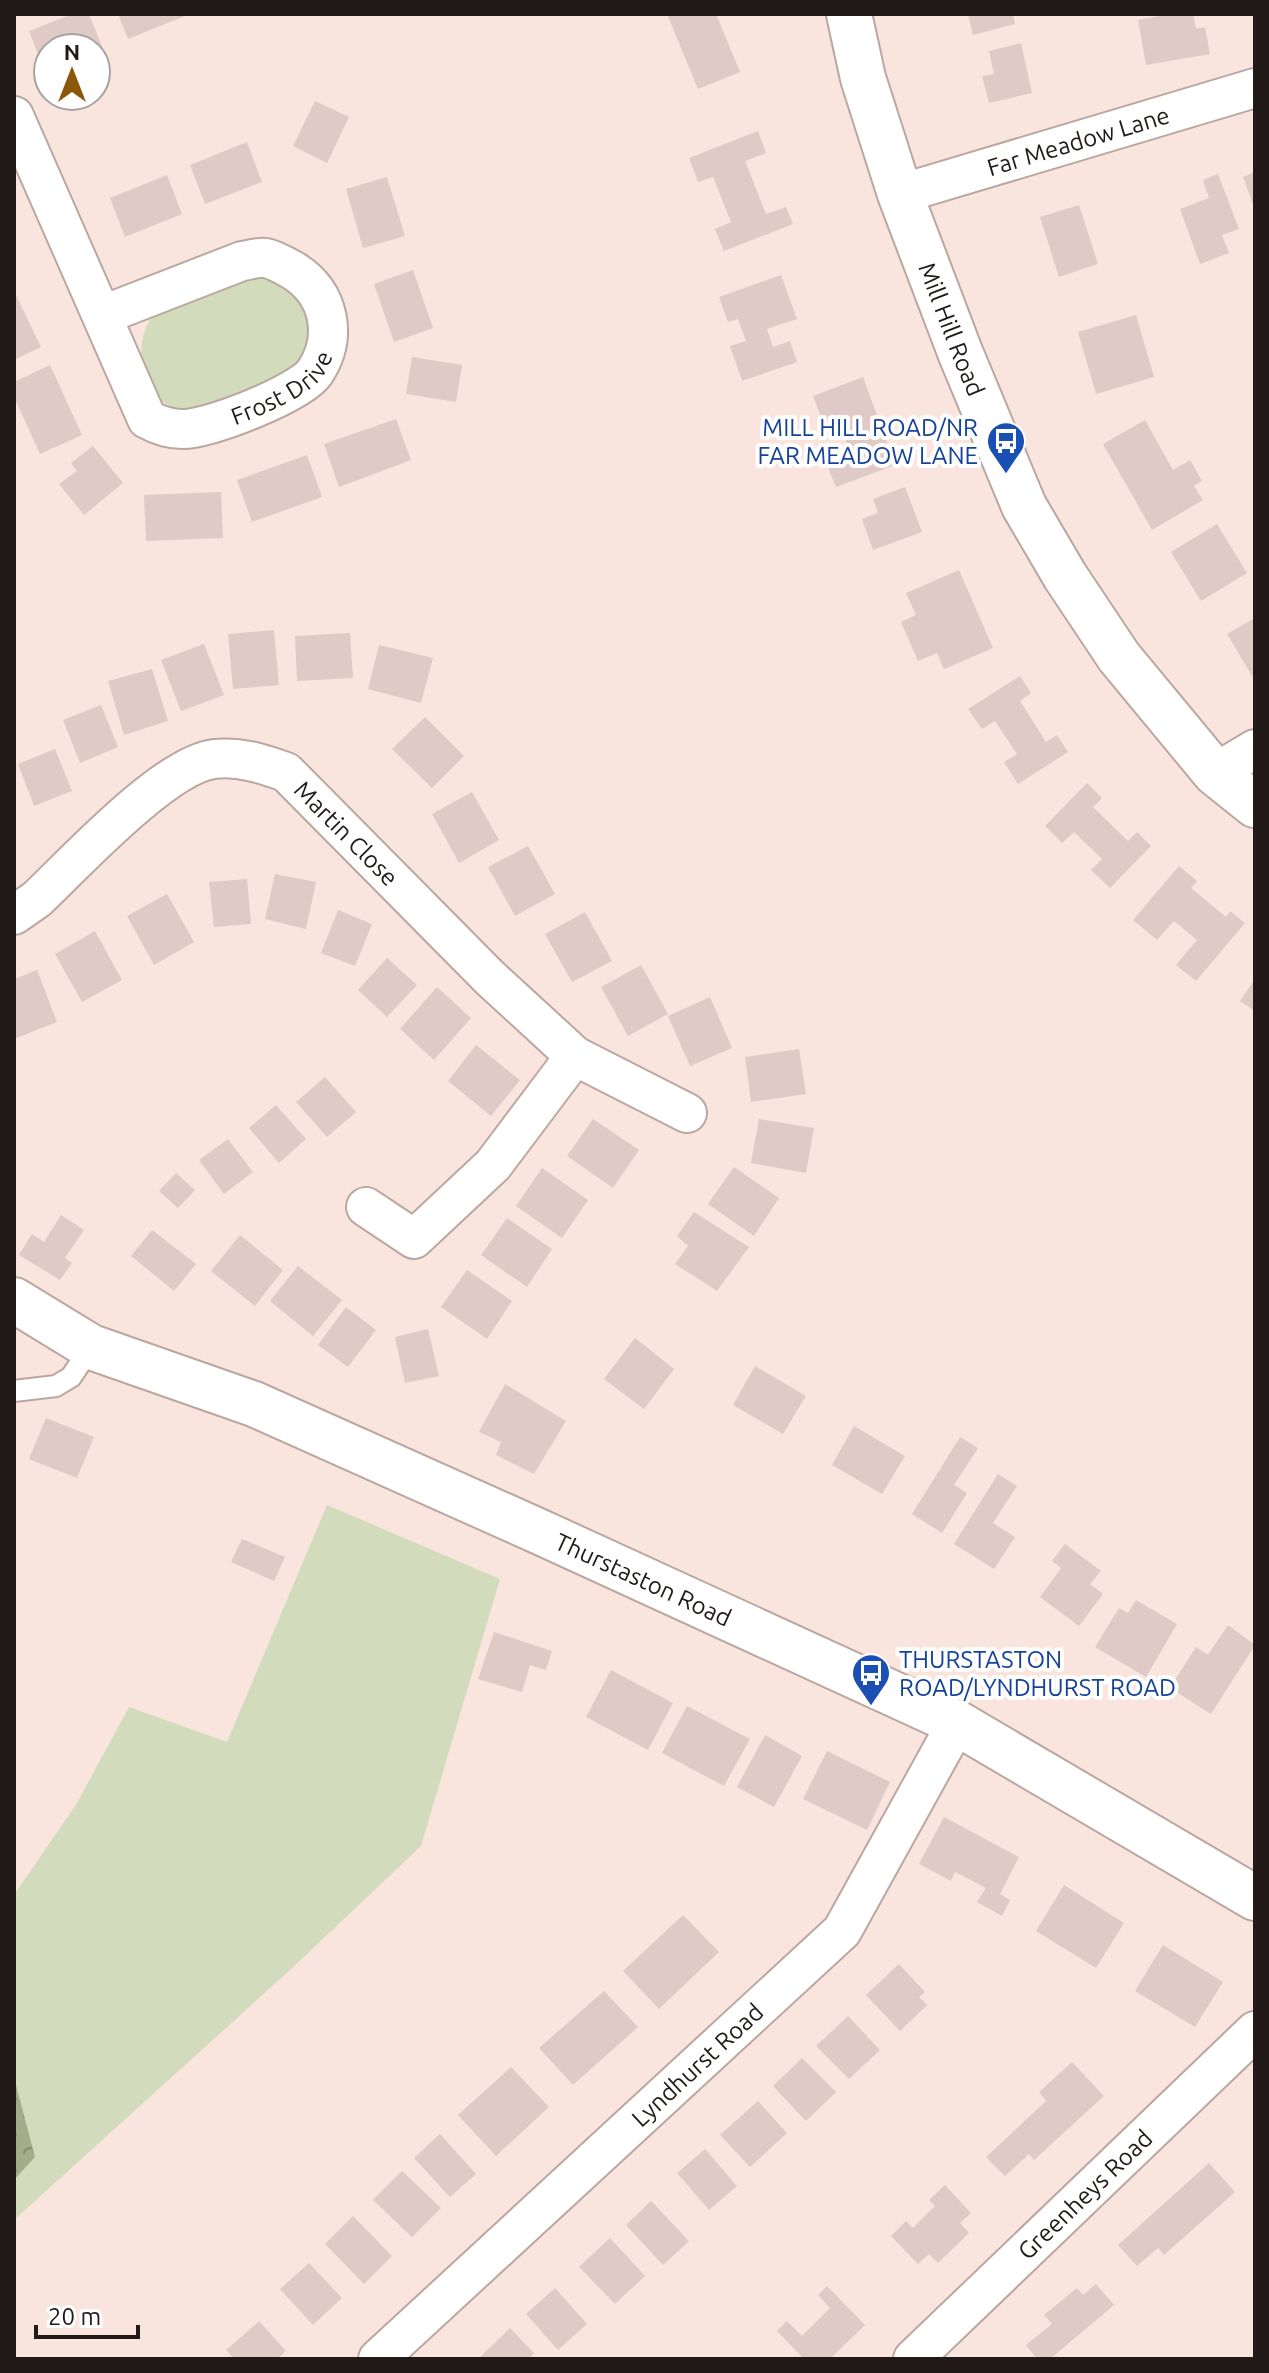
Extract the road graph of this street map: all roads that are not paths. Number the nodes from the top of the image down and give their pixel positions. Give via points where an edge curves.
1 (849, 14) edge
2 (1255, 88) edge
3 (14, 116) edge
4 (900, 194) junction
5 (103, 315) junction
6 (1255, 749) edge
7 (1215, 773) junction
8 (1255, 805) edge
9 (14, 915) edge
10 (575, 1056) junction
11 (687, 1113) dead end
12 (366, 1207) dead end
13 (14, 1300) edge
14 (91, 1347) junction
15 (14, 1391) edge
16 (957, 1723) junction
17 (1255, 1898) edge
18 (1255, 2031) edge
19 (378, 2359) edge
20 (913, 2359) edge

1 - 4 street, Mill Hill Road
2 - 4 street, Far Meadow Lane
3 - 5 street, Frost Drive
4 - 7 street, Mill Hill Road via 1024,506 1119,657
5 - 5 street, Frost Drive via 147,419 183,430 214,424 290,392 313,375 325,352 328,327 324,302 308,280 266,258 242,261
6 - 7 street
7 - 8 street, Mill Hill Road
9 - 10 street, Martin Close via 161,783 212,759 251,760 286,772
10 - 11 street, Martin Close
10 - 12 street via 493,1165 414,1239
13 - 14 street, Thurstaston Road
14 - 15 lane via 71,1377 56,1386
14 - 16 street, Thurstaston Road via 254,1404
16 - 17 street, Thurstaston Road
16 - 19 street, Lyndhurst Road via 842,1931
18 - 20 street, Greenheys Road

